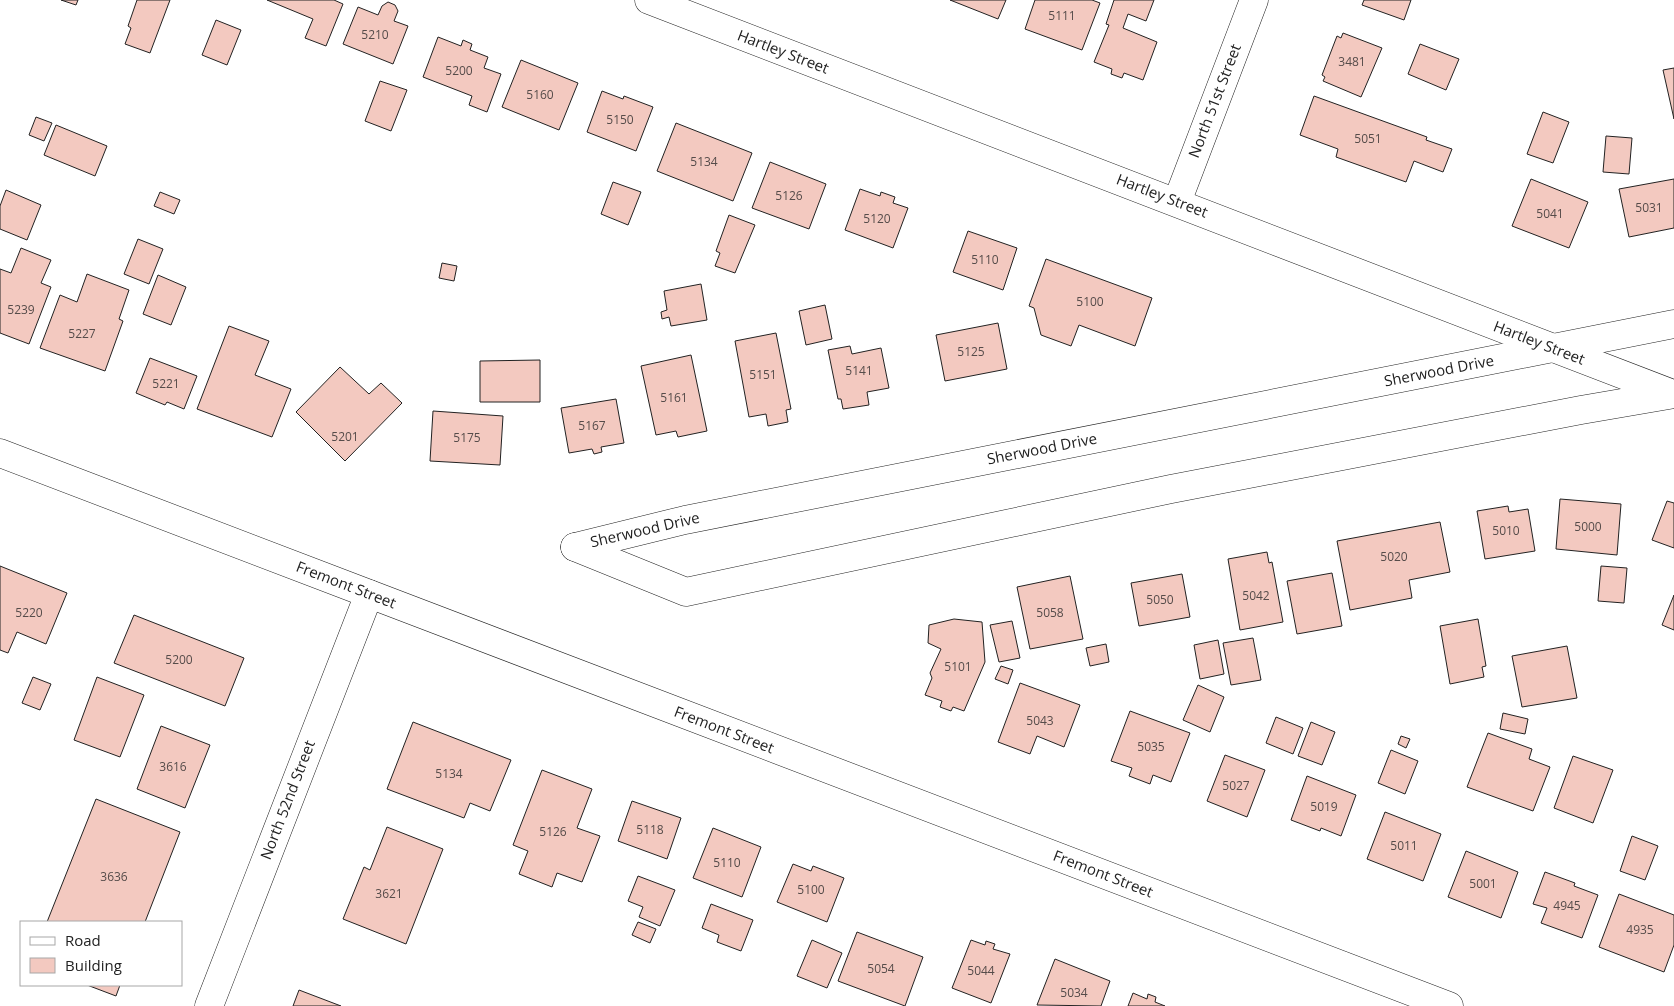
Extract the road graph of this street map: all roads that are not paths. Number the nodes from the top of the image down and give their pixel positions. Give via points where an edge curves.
1 (649, 0) edge
2 (1254, 0) edge
3 (1177, 202) junction
4 (1674, 324) edge
5 (1553, 348) junction
6 (1674, 394) edge
7 (0, 453) edge
8 (369, 594) junction
9 (209, 1006) edge
10 (1449, 1006) edge

1 - 3 street, Hartley Street
2 - 3 street, North 51st Street
3 - 5 street, Hartley Street
4 - 5 street, Sherwood Drive
5 - 6 street, Hartley Street
5 - 6 street, Sherwood Drive via 685,520 576,547 686,592 1171,489
7 - 8 street, Fremont Street
8 - 9 street, North 52nd Street
8 - 10 street, Fremont Street

